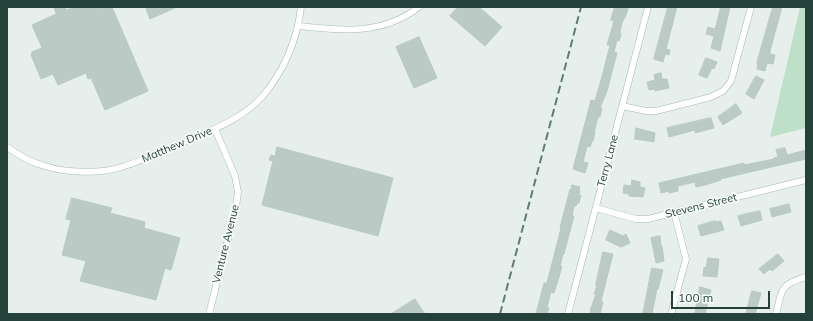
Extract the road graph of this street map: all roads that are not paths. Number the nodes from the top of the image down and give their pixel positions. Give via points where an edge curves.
1 (301, 7) edge
2 (419, 7) edge
3 (648, 7) edge
4 (750, 7) edge
5 (299, 26) junction
6 (622, 106) junction
7 (215, 129) junction
8 (7, 147) edge
9 (806, 180) edge
10 (596, 208) junction
11 (674, 212) junction
12 (806, 277) edge
13 (209, 314) edge
14 (568, 314) edge
15 (672, 314) edge
16 (776, 314) edge

1 - 5 street, Matthew Drive
2 - 5 street via 385,24 353,30
3 - 6 street, Terry Lane
4 - 6 street via 731,81 723,91 711,97 656,111
5 - 7 street, Matthew Drive via 279,74 261,98 238,117
6 - 10 street, Terry Lane
7 - 8 street, Matthew Drive via 122,167 102,171 73,171 44,166
7 - 13 street, Venture Avenue via 235,176 238,192
9 - 11 street, Stevens Street
10 - 11 street, Stevens Street via 636,219 648,219
10 - 14 street, Terry Lane
11 - 15 street via 686,259
12 - 16 street via 786,284 781,292

